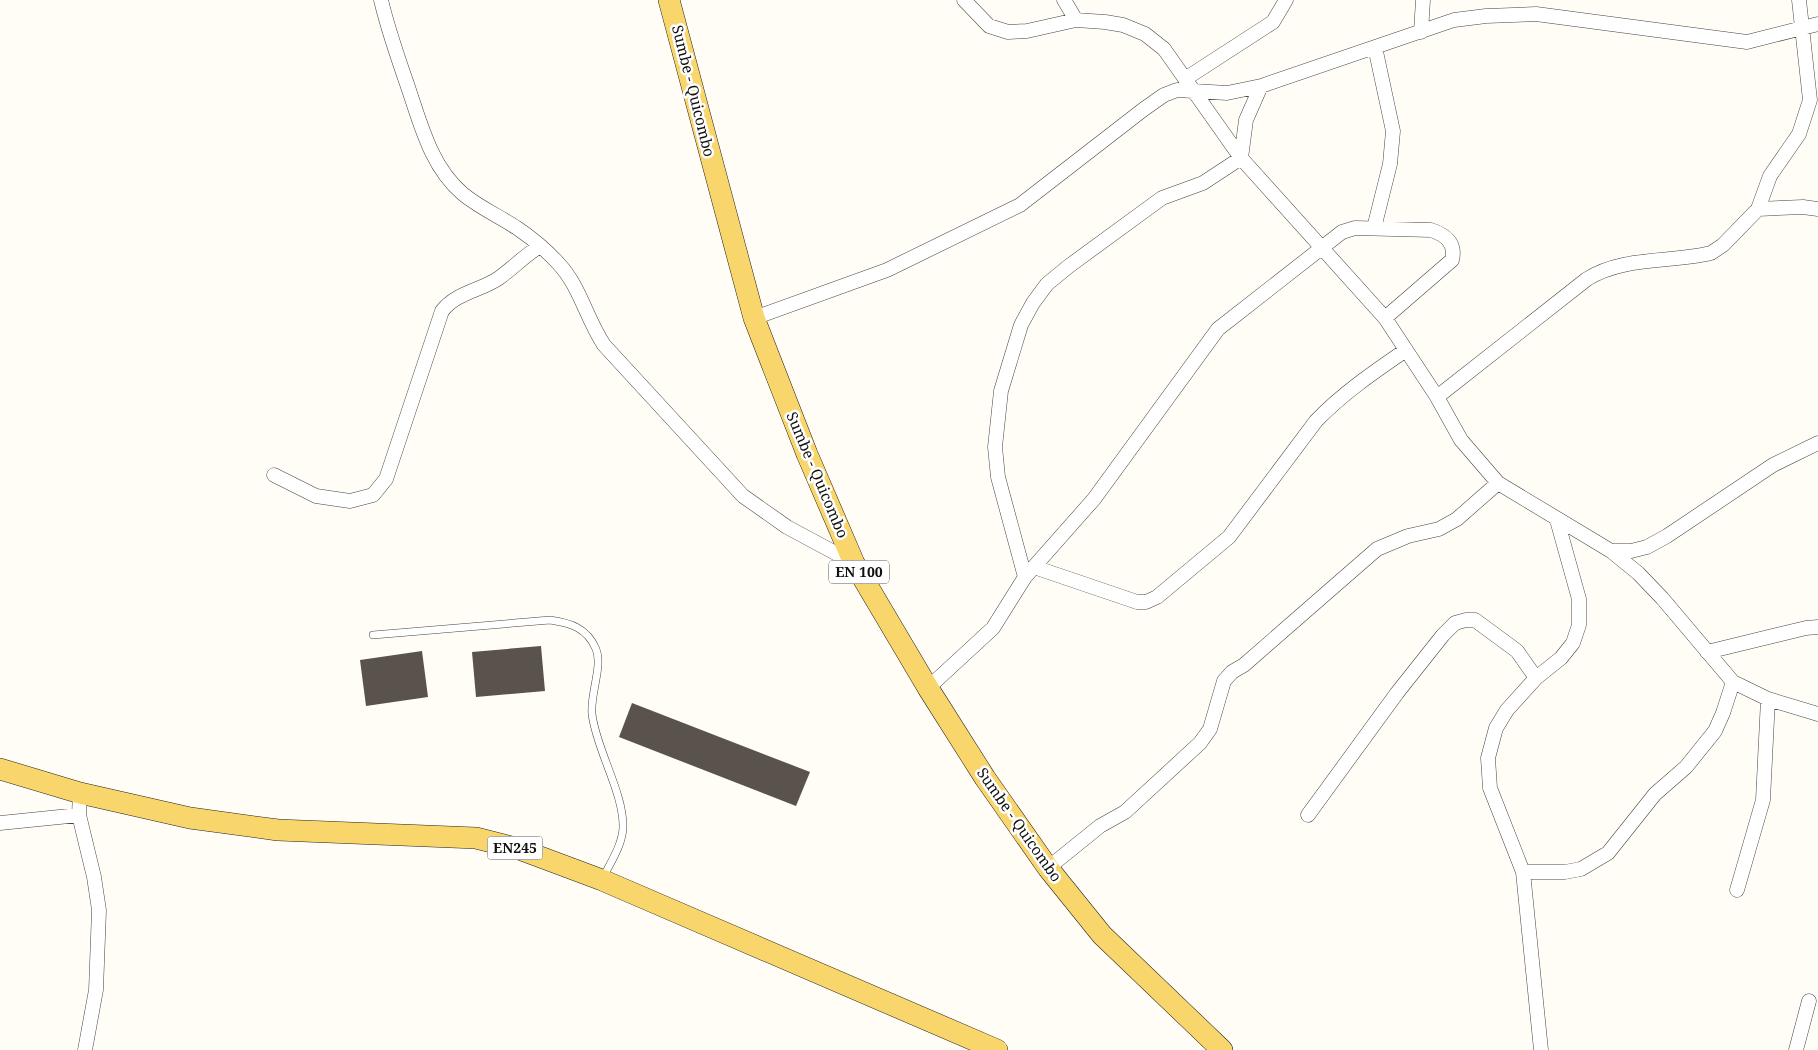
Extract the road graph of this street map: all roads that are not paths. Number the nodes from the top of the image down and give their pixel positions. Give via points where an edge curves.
1 (380, 0) edge
2 (669, 0) edge
3 (964, 0) edge
4 (1064, 0) edge
5 (1286, 0) edge
6 (1423, 0) edge
7 (1799, 0) edge
8 (1076, 20) junction
9 (1818, 24) edge
10 (1802, 30) junction
11 (1421, 32) junction
12 (1376, 47) junction
13 (1189, 84) junction
14 (1261, 86) junction
15 (1241, 158) junction
16 (1758, 209) junction
17 (1818, 209) edge
18 (1374, 228) junction
19 (540, 246) junction
20 (1321, 248) junction
21 (754, 318) junction
22 (1385, 318) junction
23 (1406, 350) junction
24 (1437, 397) junction
25 (1818, 444) edge
26 (274, 475) dead end
27 (1498, 483) junction
28 (1557, 520) junction
29 (1611, 551) junction
30 (854, 563) junction
31 (1029, 572) junction
32 (1818, 627) edge
33 (373, 635) dead end
34 (1707, 652) junction
35 (1536, 678) junction
36 (1733, 682) junction
37 (928, 688) junction
38 (1768, 699) junction
39 (1818, 714) edge
40 (0, 768) edge
41 (80, 793) junction
42 (79, 814) junction
43 (1308, 815) dead end
44 (0, 823) edge
45 (1048, 868) junction
46 (1523, 872) junction
47 (602, 880) junction
48 (1736, 890) dead end
49 (1809, 1001) dead end
50 (1198, 1028) junction
51 (85, 1050) edge
52 (997, 1050) edge
53 (1199, 1050) edge
54 (1222, 1050) edge
55 (1541, 1050) edge
56 (1796, 1050) edge

1 - 19 street via 435,159 461,192 481,209 516,227
2 - 21 main road, Sumbe - Quicombo / EN 100
3 - 8 street via 989,26 1008,32
4 - 8 street
5 - 13 street via 1273,22
6 - 11 street
7 - 10 street
8 - 13 street via 1123,25 1145,34 1164,49
9 - 10 street
10 - 11 street via 1747,42 1536,14 1513,14 1454,20
10 - 16 street via 1810,100 1799,134 1770,176
11 - 12 street
12 - 14 street
12 - 18 street via 1393,131 1390,164
13 - 14 street via 1227,92
13 - 15 street
13 - 21 street via 1144,109 1020,205 887,270
14 - 15 street via 1246,120
15 - 20 street
15 - 31 street via 1202,183 1162,198 1069,266 1048,284 1021,324 1001,391 995,447 998,477
16 - 17 street
16 - 24 street via 1711,253 1601,270
18 - 20 street via 1342,232
18 - 22 street via 1431,230 1450,241 1454,250 1452,260 1444,268
19 - 26 street via 500,277 458,296 442,311 386,479 373,495 350,501 316,496
19 - 30 street via 577,287 594,330 604,345 731,485 787,527
20 - 22 street
20 - 31 street via 1218,329 1094,499
21 - 30 main road, Sumbe - Quicombo / EN 100
22 - 23 street
23 - 24 street
23 - 31 street via 1330,407 1229,537 1157,596 1146,602 1137,602
24 - 27 street via 1461,440
25 - 29 street via 1773,465 1653,543 1631,550
27 - 28 street
27 - 45 street via 1457,519 1440,529 1408,536 1377,549 1232,672 1224,682 1210,729 1200,744 1125,812 1100,826
28 - 29 street
28 - 35 street via 1579,599 1579,625 1573,643 1561,658
29 - 34 street via 1662,598
30 - 37 main road, Sumbe - Quicombo / EN 100
31 - 37 street via 986,638
32 - 34 street
33 - 47 lane via 550,620 570,623 583,630 598,659 592,716 623,828 619,845
34 - 36 street
35 - 43 street via 1517,651 1475,620 1455,624 1397,693
35 - 46 street via 1496,728 1488,758 1490,788
36 - 38 street
36 - 46 street via 1715,731 1686,767 1655,794 1608,853 1581,869
37 - 45 main road, Sumbe - Quicombo / EN 100
38 - 39 street
38 - 48 street via 1762,800
40 - 41 main road, EN245
41 - 42 street
41 - 47 main road, EN245 via 190,818 278,830 476,838 519,849
42 - 44 street
42 - 51 street via 99,910 96,990
45 - 50 main road, Sumbe - Quicombo / EN 100 via 1102,935
46 - 55 street
47 - 52 main road, EN245
49 - 56 street
50 - 53 main road
50 - 54 main road, Sumbe - Quicombo / EN 100

